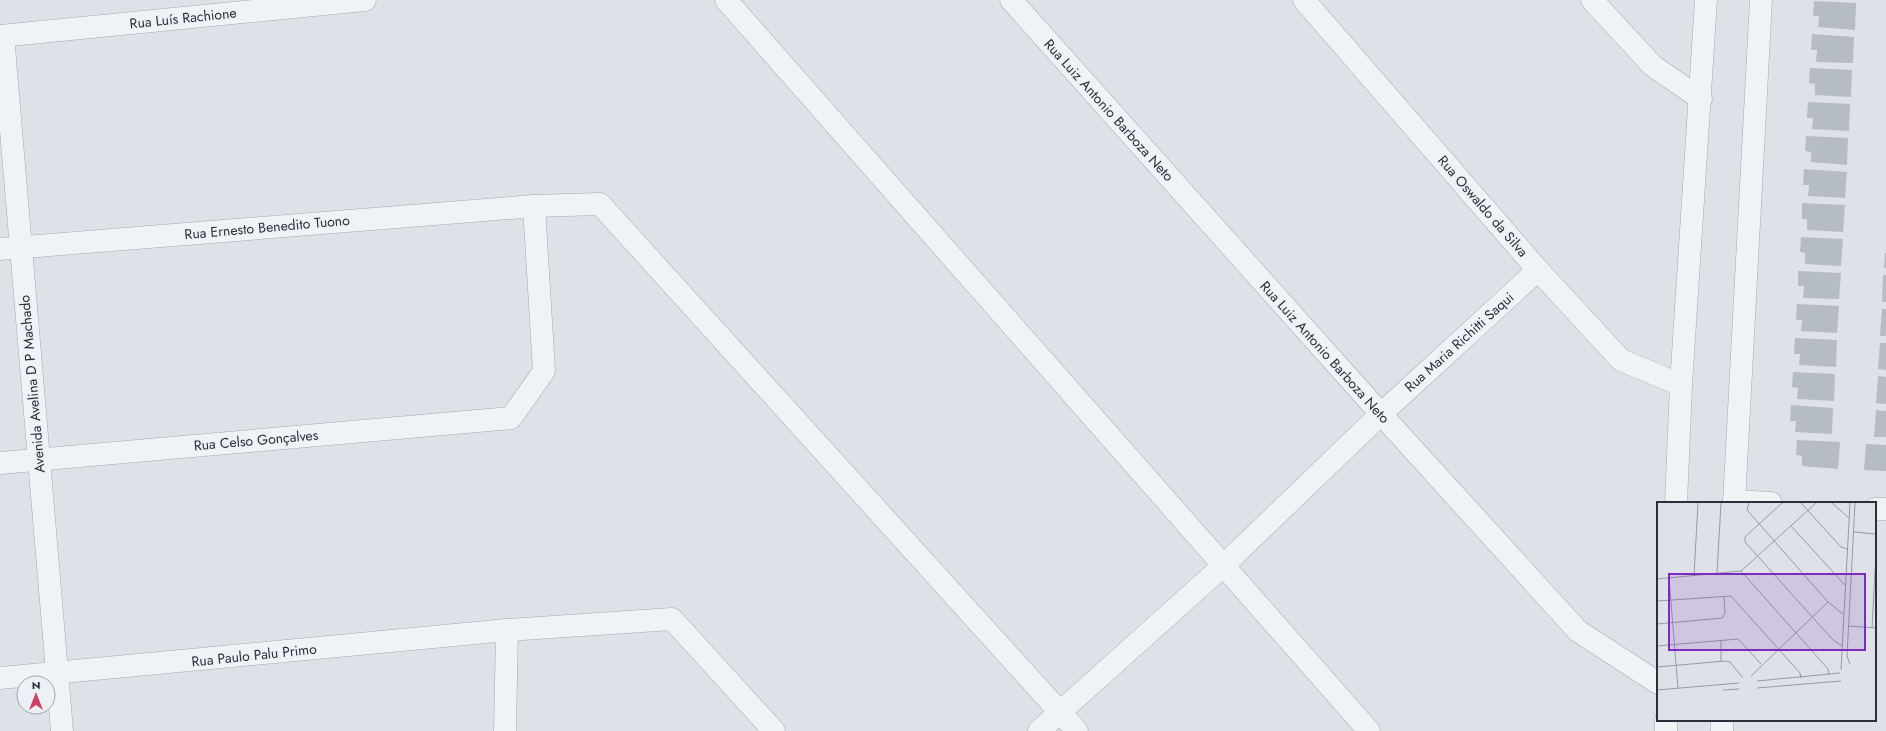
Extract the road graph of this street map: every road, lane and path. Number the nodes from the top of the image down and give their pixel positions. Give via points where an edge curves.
1 (365, 0) edge
2 (726, 0) edge
3 (1011, 0) edge
4 (1304, 0) edge
5 (1592, 0) edge
6 (1706, 0) edge
7 (1761, 0) edge
8 (244, 6) edge
9 (2, 36) edge
10 (1701, 99) junction
11 (534, 206) junction
12 (10, 248) edge
13 (1538, 270) junction
14 (1682, 385) junction
15 (1381, 414) junction
16 (38, 459) junction
17 (0, 463) edge
18 (1676, 502) edge
19 (1734, 502) edge
20 (1223, 566) junction
21 (507, 630) junction
22 (58, 674) junction
23 (0, 678) edge
24 (1657, 682) edge
25 (1060, 712) junction
26 (62, 731) edge
27 (505, 731) edge
28 (774, 731) edge
29 (1038, 731) edge
30 (1077, 731) edge
31 (1369, 731) edge

1 - 8 street, Rua Luís Rachione
2 - 20 street
3 - 15 street, Rua Luiz Antonio Barboza Neto
4 - 13 street, Rua Oswaldo da Silva
5 - 10 street via 1653,66
6 - 10 street
7 - 19 street
8 - 9 street, Rua Luís Rachione
9 - 12 street, Avenida Avelina D P Machado
10 - 14 street
11 - 12 street, Rua Ernesto Benedito Tuono
11 - 16 street, Rua Celso Gonçalves via 544,371 511,418
11 - 25 street, Rua Ernesto Benedito Tuono via 600,204
12 - 16 street, Avenida Avelina D P Machado
13 - 14 street, Rua Oswaldo da Silva via 1621,360
13 - 15 street, Rua Maria Richitti Saqui
14 - 18 street
15 - 20 street, Rua Maria Richitti Saqui
15 - 24 street, Rua Luiz Antonio Barboza Neto via 1578,631
16 - 17 street, Rua Celso Gonçalves
16 - 22 street, Avenida Avelina D P Machado
20 - 25 street, Rua Maria Richitti Saqui
20 - 31 street
21 - 22 street, Rua Paulo Palu Primo
21 - 27 street
21 - 28 street, Rua Paulo Palu Primo via 672,619
22 - 23 street, Rua Paulo Palu Primo
22 - 26 street, Avenida Avelina D P Machado
25 - 29 street, Rua Maria Richitti Saqui
25 - 30 street, Rua Ernesto Benedito Tuono

